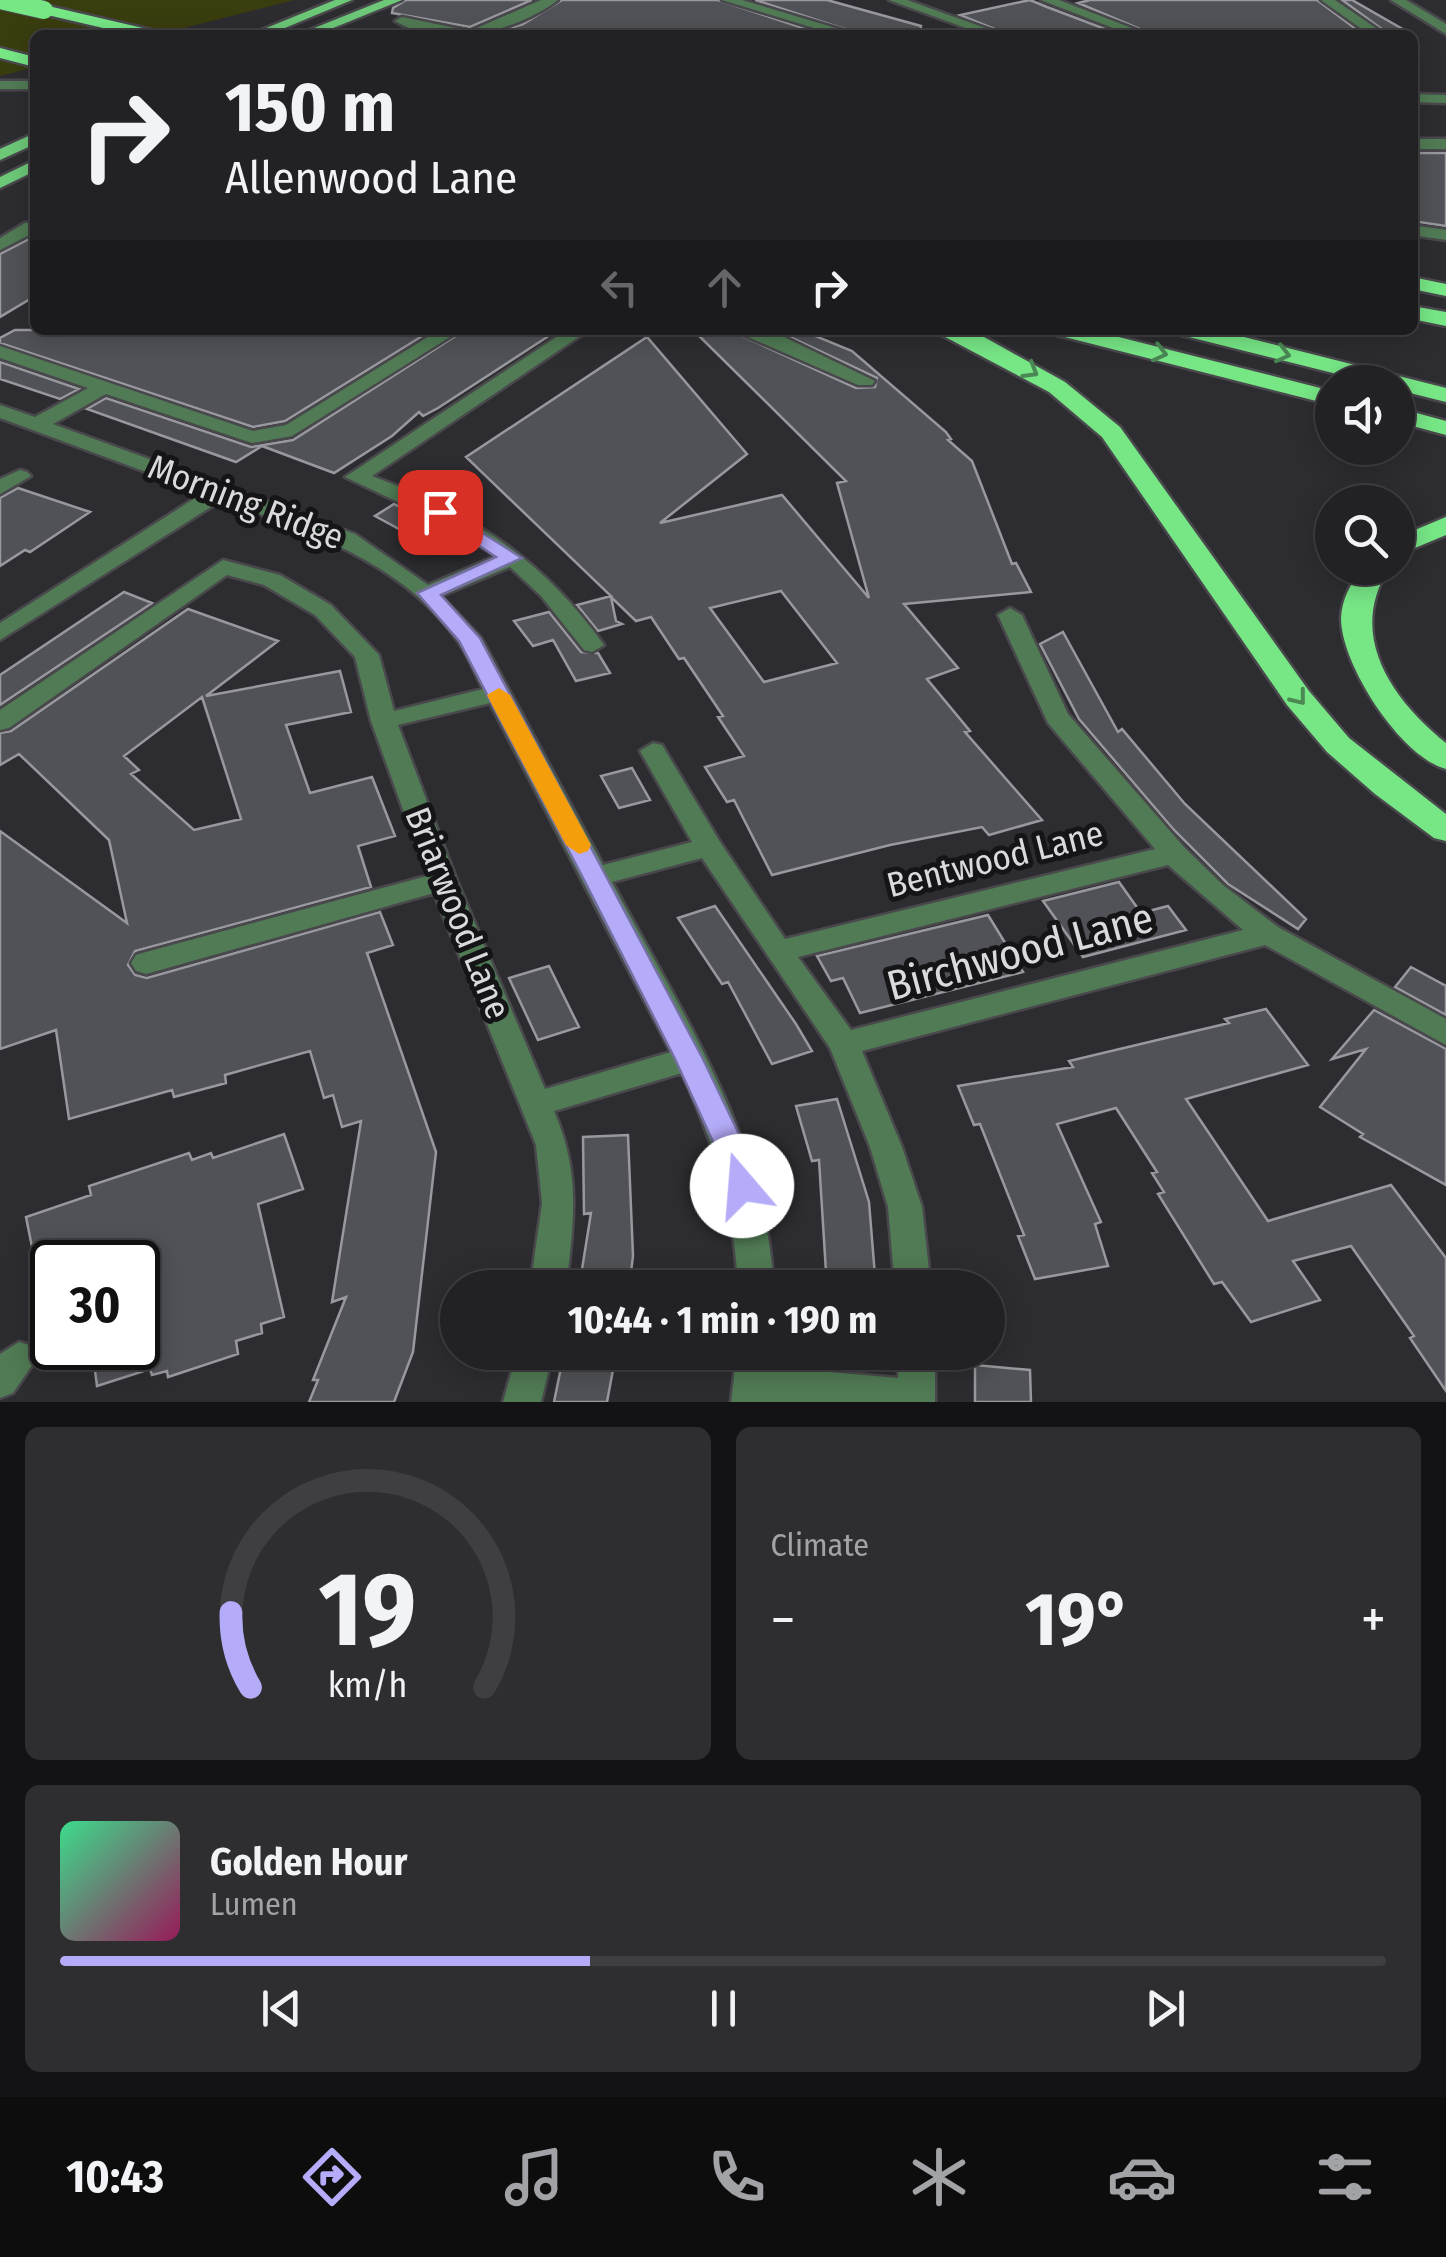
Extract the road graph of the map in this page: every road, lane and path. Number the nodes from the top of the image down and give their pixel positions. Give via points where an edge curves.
1 (0, 0) edge
2 (346, 0) edge
3 (396, 0) edge
4 (552, 0) edge
5 (728, 0) edge
6 (895, 0) edge
7 (929, 0) edge
8 (1326, 0) edge
9 (1397, 0) edge
10 (1059, 1) edge
11 (914, 5) junction
12 (402, 21) dead end
13 (131, 30) edge
14 (268, 30) edge
15 (317, 30) edge
16 (446, 30) edge
17 (483, 30) edge
18 (834, 30) edge
19 (984, 30) edge
20 (1131, 30) edge
21 (1371, 30) edge
22 (1446, 30) edge
23 (0, 53) edge
24 (30, 61) edge
25 (30, 85) edge
26 (0, 86) edge
27 (1418, 98) edge
28 (1446, 99) edge
29 (30, 140) edge
30 (1418, 144) edge
31 (1446, 144) edge
32 (0, 155) edge
33 (30, 168) edge
34 (0, 183) edge
35 (30, 228) edge
36 (1418, 231) edge
37 (1446, 235) edge
38 (0, 244) edge
39 (1418, 284) edge
40 (1446, 290) edge
41 (1418, 313) edge
42 (1446, 319) edge
43 (444, 335) edge
44 (572, 335) edge
45 (758, 335) edge
46 (955, 335) edge
47 (1085, 335) edge
48 (1208, 335) edge
49 (0, 352) edge
50 (1325, 365) edge
51 (864, 380) dead end
52 (105, 387) junction
53 (1415, 388) edge
54 (1315, 394) edge
55 (1446, 396) edge
56 (0, 410) edge
57 (1415, 420) edge
58 (37, 424) junction
59 (1446, 428) edge
60 (20, 476) dead end
61 (0, 488) edge
62 (220, 492) junction
63 (1446, 524) edge
64 (1415, 539) edge
65 (512, 558) junction
66 (1365, 585) edge
67 (428, 593) junction
68 (1010, 615) dead end
69 (0, 634) edge
70 (592, 644) dead end
71 (498, 693) junction
72 (384, 720) junction
73 (0, 722) edge
74 (652, 751) dead end
75 (1446, 759) edge
76 (1446, 830) edge
77 (709, 848) junction
78 (1174, 854) junction
79 (595, 876) junction
80 (443, 881) junction
81 (1268, 934) junction
82 (778, 951) junction
83 (146, 963) dead end
84 (1446, 1033) edge
85 (844, 1044) junction
86 (689, 1059) junction
87 (536, 1104) junction
88 (550, 1270) edge
89 (756, 1270) edge
90 (911, 1270) edge
91 (531, 1370) edge
92 (917, 1370) edge
93 (753, 1379) edge
94 (916, 1399) edge
95 (522, 1402) edge

1 - 13 highway, bridge
2 - 14 main road
3 - 15 main road
4 - 17 street
5 - 18 street
6 - 11 street
7 - 11 street
8 - 21 street
9 - 22 street
10 - 20 street
11 - 19 street
12 - 16 street
23 - 24 highway
25 - 26 street
27 - 28 street
29 - 32 main road
30 - 31 street
33 - 34 main road
35 - 38 street
36 - 37 street
39 - 40 highway
41 - 42 highway
43 - 52 street via 292,430 252,437
44 - 65 street via 356,477 417,499
45 - 51 street
46 -> 76 highway via 1057,387 1112,432 1308,710 1386,787
47 -> 54 highway
48 -> 50 highway
49 - 52 street
52 - 58 street
53 - 55 highway
56 - 58 street, Morning Ridge
57 - 59 highway
58 - 62 street, Morning Ridge
60 - 61 street
62 - 67 street, Morning Ridge via 347,539 393,563
62 - 69 street
63 - 64 highway
65 - 67 street
65 - 70 street
66 - 75 highway via 1356,620 1361,652 1399,714
67 - 71 street, Morning Ridge via 469,638
68 - 78 street, Bentwood Lane via 1057,717
71 - 72 street
71 - 79 street, Morning Ridge
72 - 73 street, Briarwood Lane via 367,655 323,610 272,580 223,567
72 - 80 street, Briarwood Lane
74 - 77 street
77 - 79 street
77 - 82 street
78 - 81 street
78 - 82 street, Bentwood Lane
79 - 86 street, Morning Ridge
80 - 83 street
80 - 87 street, Briarwood Lane
81 - 84 street
81 - 85 street, Birchwood Lane
82 - 85 street
85 - 90 street via 904,1207
86 - 87 street
86 - 89 street, Morning Ridge via 734,1155
87 - 88 street, Briarwood Lane via 552,1144 558,1203
91 - 95 street
92 - 94 street
93 - 94 street

